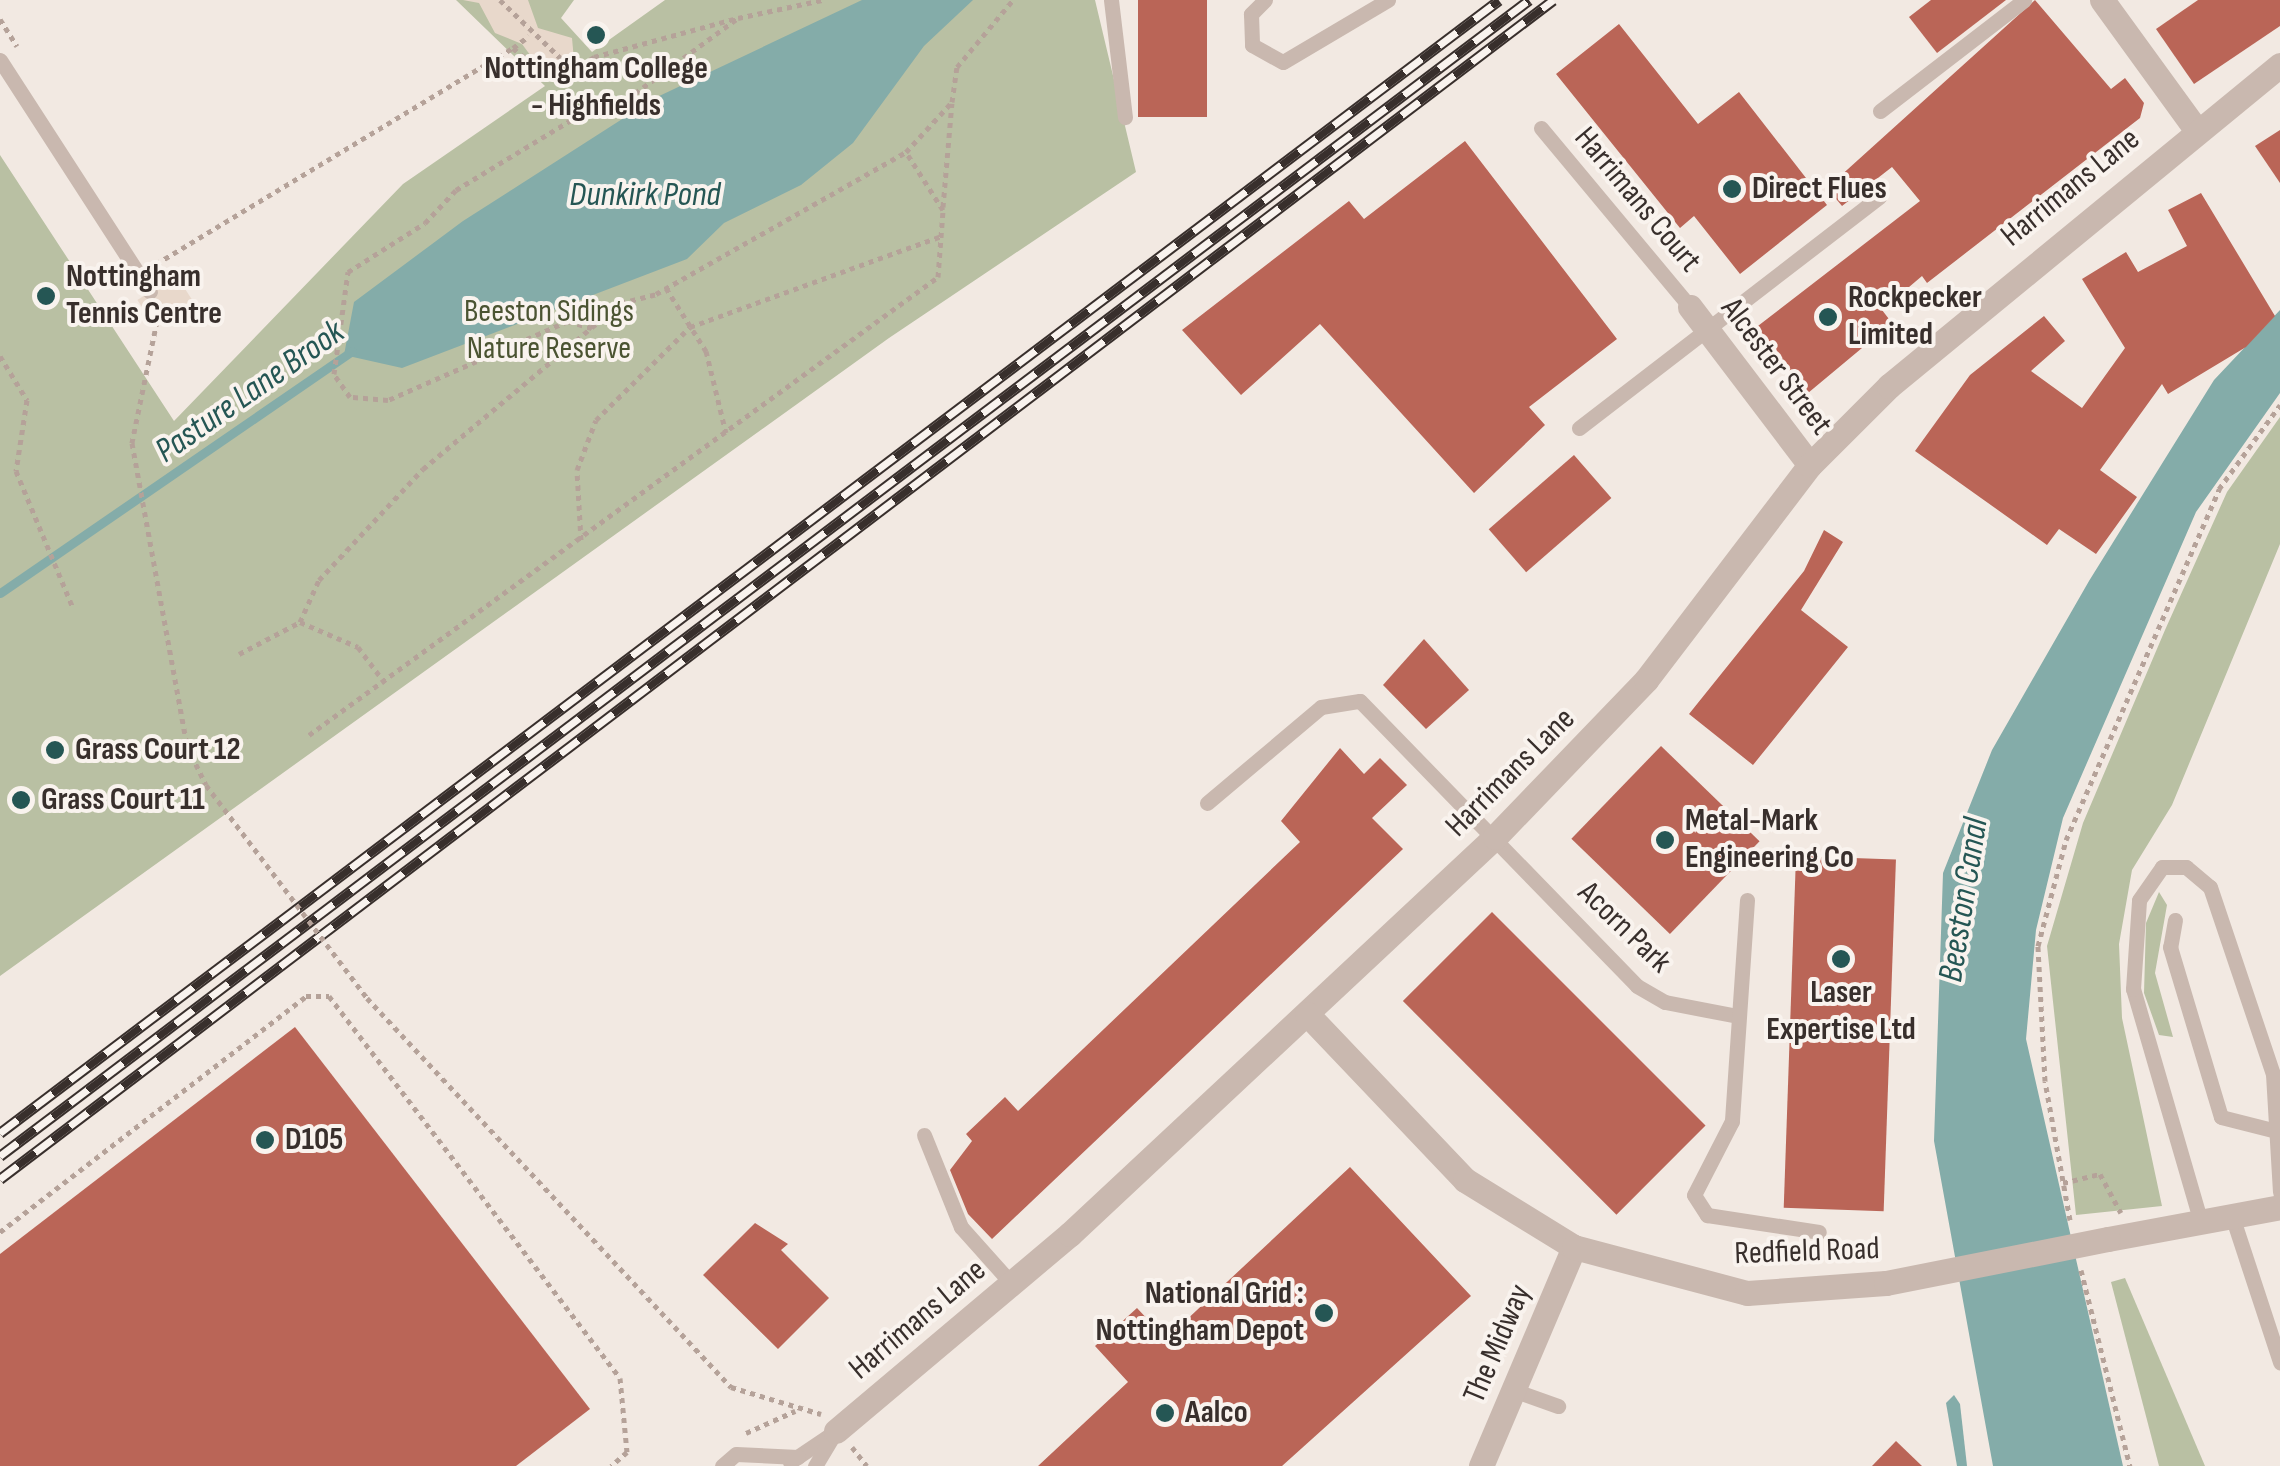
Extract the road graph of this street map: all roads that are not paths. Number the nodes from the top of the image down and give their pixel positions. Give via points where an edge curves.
1 (1111, 0) edge
2 (1265, 0) edge
3 (1388, 0) edge
4 (2024, 0) edge
5 (2102, 0) edge
6 (0, 60) edge
7 (2280, 65) edge
8 (1880, 111) dead end
9 (1126, 118) dead end
10 (1542, 128) dead end
11 (2194, 128) junction
12 (1879, 197) dead end
13 (150, 292) dead end
14 (1690, 307) joint
15 (1707, 330) junction
16 (1579, 428) dead end
17 (1810, 465) junction
18 (1207, 803) dead end
19 (1495, 837) junction
20 (1747, 900) dead end
21 (2175, 920) dead end
22 (1307, 1014) junction
23 (1738, 1016) junction
24 (2272, 1130) junction
25 (924, 1134) dead end
26 (2280, 1192) edge
27 (2280, 1207) edge
28 (2233, 1219) junction
29 (2202, 1226) junction
30 (1819, 1232) dead end
31 (1574, 1246) junction
32 (1012, 1284) junction
33 (2280, 1362) edge
34 (1513, 1390) junction
35 (1558, 1406) dead end
36 (836, 1430) junction
37 (760, 1460) edge
38 (791, 1462) edge
39 (722, 1466) edge
40 (815, 1466) edge
41 (1482, 1466) edge

1 - 9 lane
2 - 3 lane via 1252,14 1252,45 1283,62
4 - 8 lane
5 - 11 street
6 - 13 lane
7 - 11 street, Harrimans Lane
10 - 14 lane, Harrimans Court
11 - 17 street, Harrimans Lane via 1989,297
12 - 15 lane
14 - 15 street, Alcester Street
15 - 16 lane
15 - 17 street, Alcester Street
17 - 19 street, Harrimans Lane via 1646,680
18 - 19 lane, Acorn Park via 1321,707 1360,700
19 - 22 street, Harrimans Lane
19 - 23 lane, Acorn Park via 1638,986 1665,1002
20 - 23 lane
21 - 24 lane via 2170,948 2221,1117
22 - 31 street, Redfield Road via 1465,1180
22 - 32 street, Harrimans Lane
23 - 30 lane via 1732,1121 1694,1194 1707,1215
24 - 26 lane
24 - 29 lane via 2274,1074 2210,888 2186,866 2162,867 2140,900 2133,989 2169,1089
25 - 32 lane via 960,1227
27 - 28 street, Redfield Road
28 - 29 street, Redfield Road
28 - 33 lane
29 - 31 street, Redfield Road, bridge via 1886,1282 1746,1292
31 - 34 street, The Midway
32 - 36 street, Harrimans Lane
34 - 35 lane
34 - 41 street, The Midway
36 - 38 lane, Harrimans Lane
36 - 40 lane, Harrimans Lane
37 - 38 lane
37 - 39 lane via 736,1454

